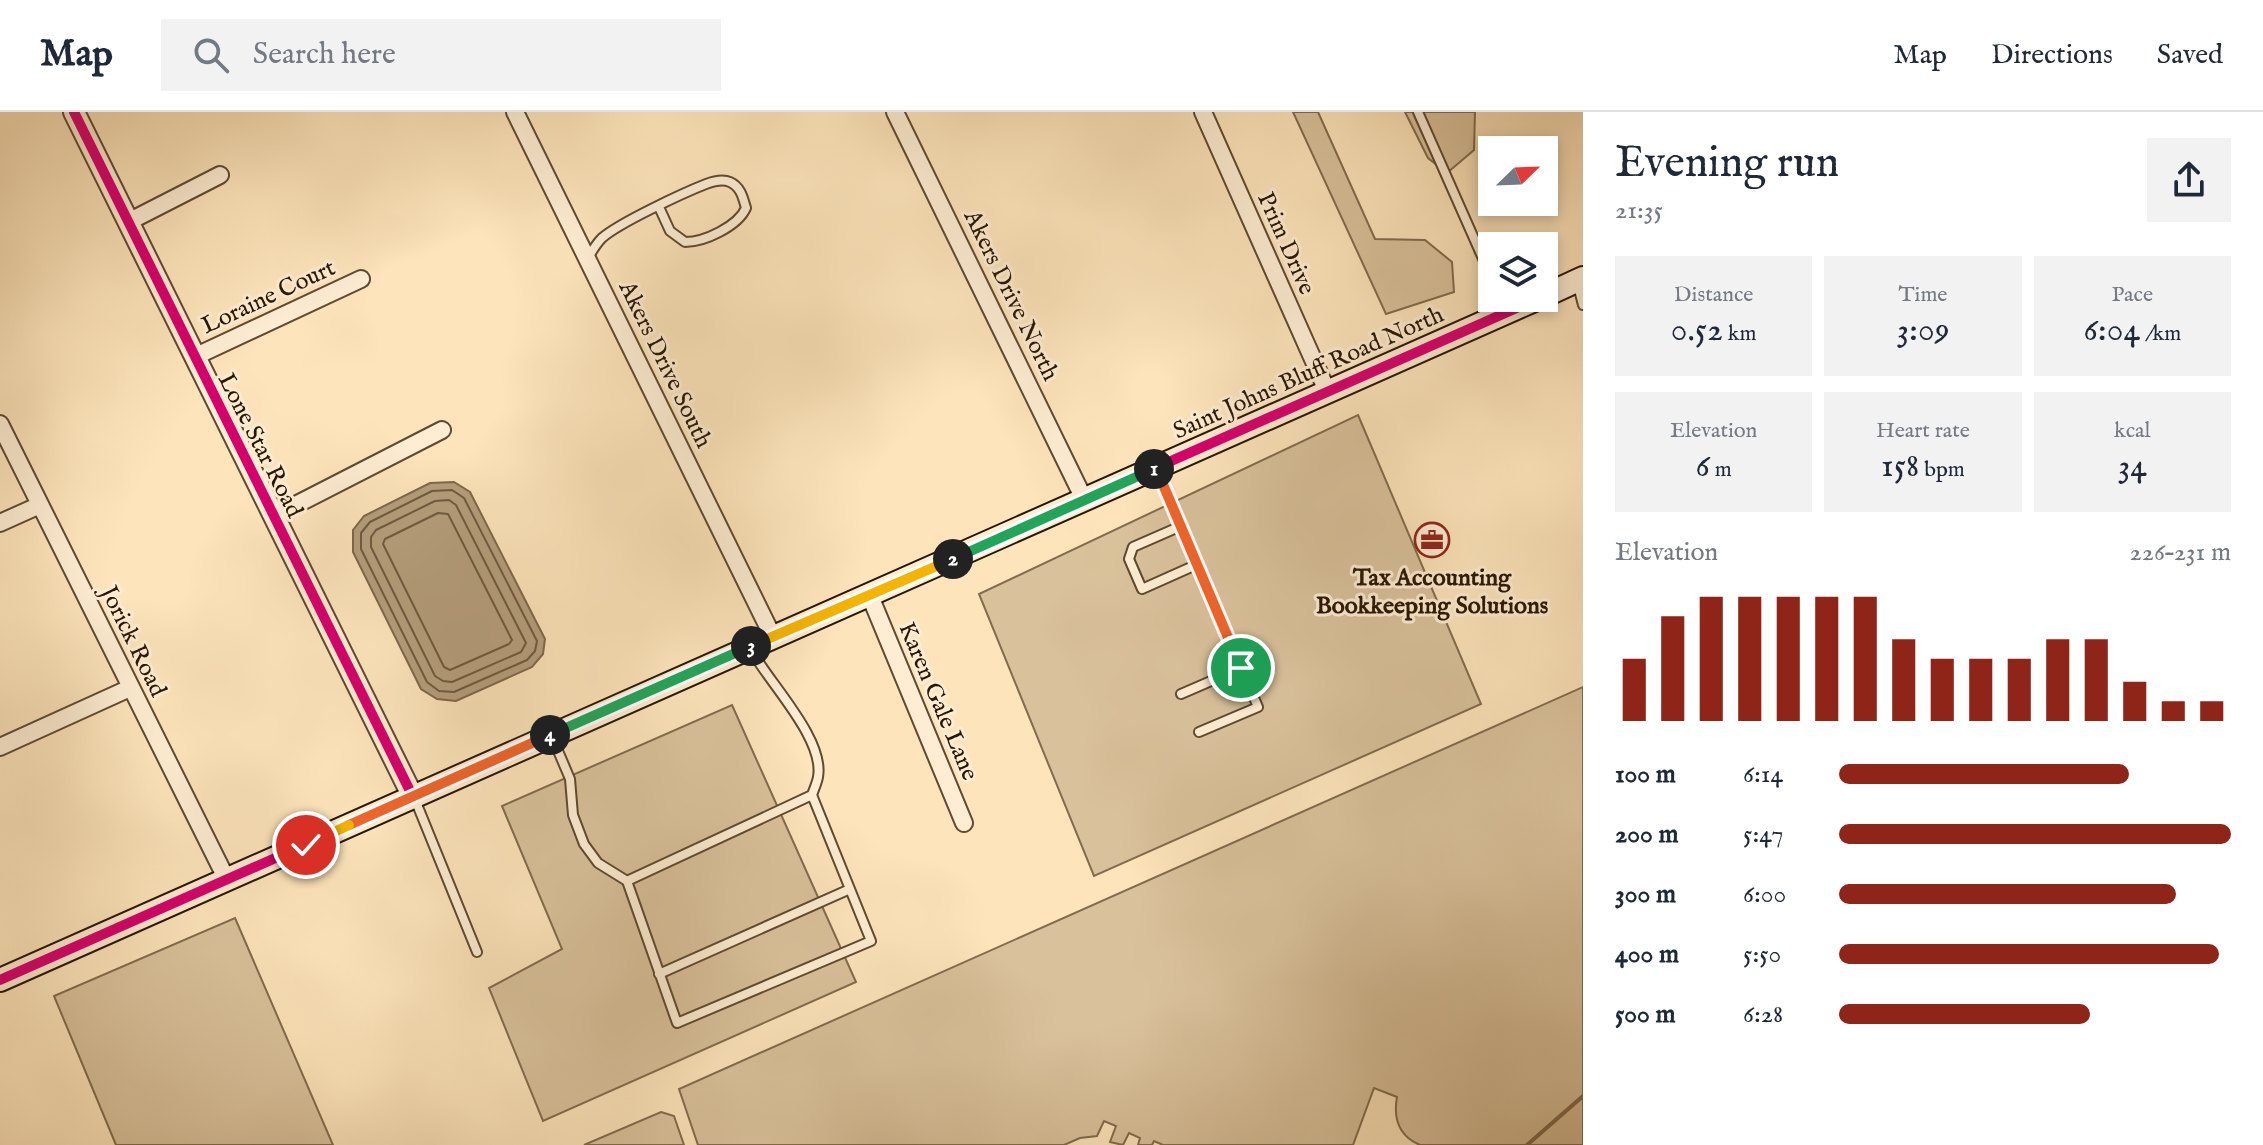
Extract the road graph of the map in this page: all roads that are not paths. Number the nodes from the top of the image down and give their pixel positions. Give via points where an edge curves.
1 (74, 112) edge
2 (515, 112) edge
3 (895, 112) edge
4 (1203, 112) edge
5 (1418, 112) edge
6 (220, 175) dead end
7 (659, 207) junction
8 (128, 222) junction
9 (1478, 247) edge
10 (588, 259) junction
11 (361, 279) dead end
12 (1580, 280) edge
13 (1558, 290) edge
14 (1583, 305) edge
15 (1490, 312) edge
16 (194, 357) junction
17 (1328, 393) junction
18 (0, 424) edge
19 (442, 430) dead end
20 (1156, 468) junction
21 (1084, 499) junction
22 (40, 505) junction
23 (274, 516) junction
24 (0, 523) edge
25 (1181, 526) junction
26 (1198, 564) junction
27 (870, 596) junction
28 (773, 637) junction
29 (750, 647) junction
30 (1241, 668) junction
31 (130, 688) junction
32 (1181, 694) dead end
33 (1199, 732) dead end
34 (550, 735) junction
35 (0, 747) edge
36 (812, 795) junction
37 (413, 797) junction
38 (964, 823) dead end
39 (227, 880) junction
40 (627, 881) junction
41 (850, 889) junction
42 (477, 952) dead end
43 (659, 974) junction
44 (0, 980) edge

1 - 8 street, Lone Star Road
2 - 10 street, Akers Drive South
3 - 21 street, Akers Drive North
4 - 17 street, Prim Drive
5 - 9 lane
6 - 8 street
7 - 7 lane via 707,184 728,181 739,189 746,208 737,221 685,242 670,231
7 - 10 lane via 604,236
8 - 16 street, Lone Star Road
10 - 28 street, Akers Drive South
11 - 16 street, Loraine Court
12 - 13 main road, Saint Johns Bluff Road North
12 - 14 lane
15 - 17 main road, Saint Johns Bluff Road North
16 - 23 street, Lone Star Road
17 - 20 main road, Saint Johns Bluff Road North
18 - 22 street, Jorick Road
19 - 23 street
20 - 21 main road, Saint Johns Bluff Road North
20 - 25 lane
21 - 27 main road, Saint Johns Bluff Road North
22 - 24 street
22 - 31 street, Jorick Road
23 - 37 street, Lone Star Road
25 - 26 lane
25 - 26 lane via 1133,547 1129,559 1142,589
26 - 30 lane
27 - 28 main road, Saint Johns Bluff Road North
27 - 38 street, Karen Gale Lane
28 - 29 main road, Saint Johns Bluff Road North
29 - 34 main road, Saint Johns Bluff Road North
29 - 36 lane via 795,711 814,751 819,775
30 - 32 lane
30 - 33 lane via 1258,707
31 - 35 street
31 - 39 street, Jorick Road
34 - 37 main road, Saint Johns Bluff Road North
34 - 40 lane via 570,779 573,815 584,844 598,863
36 - 40 lane
36 - 41 lane
37 - 39 main road, Saint Johns Bluff Road North
37 - 42 lane
39 - 44 main road, Saint Johns Bluff Road North
40 - 43 lane
41 - 43 lane
41 - 43 lane via 871,941 677,1023

